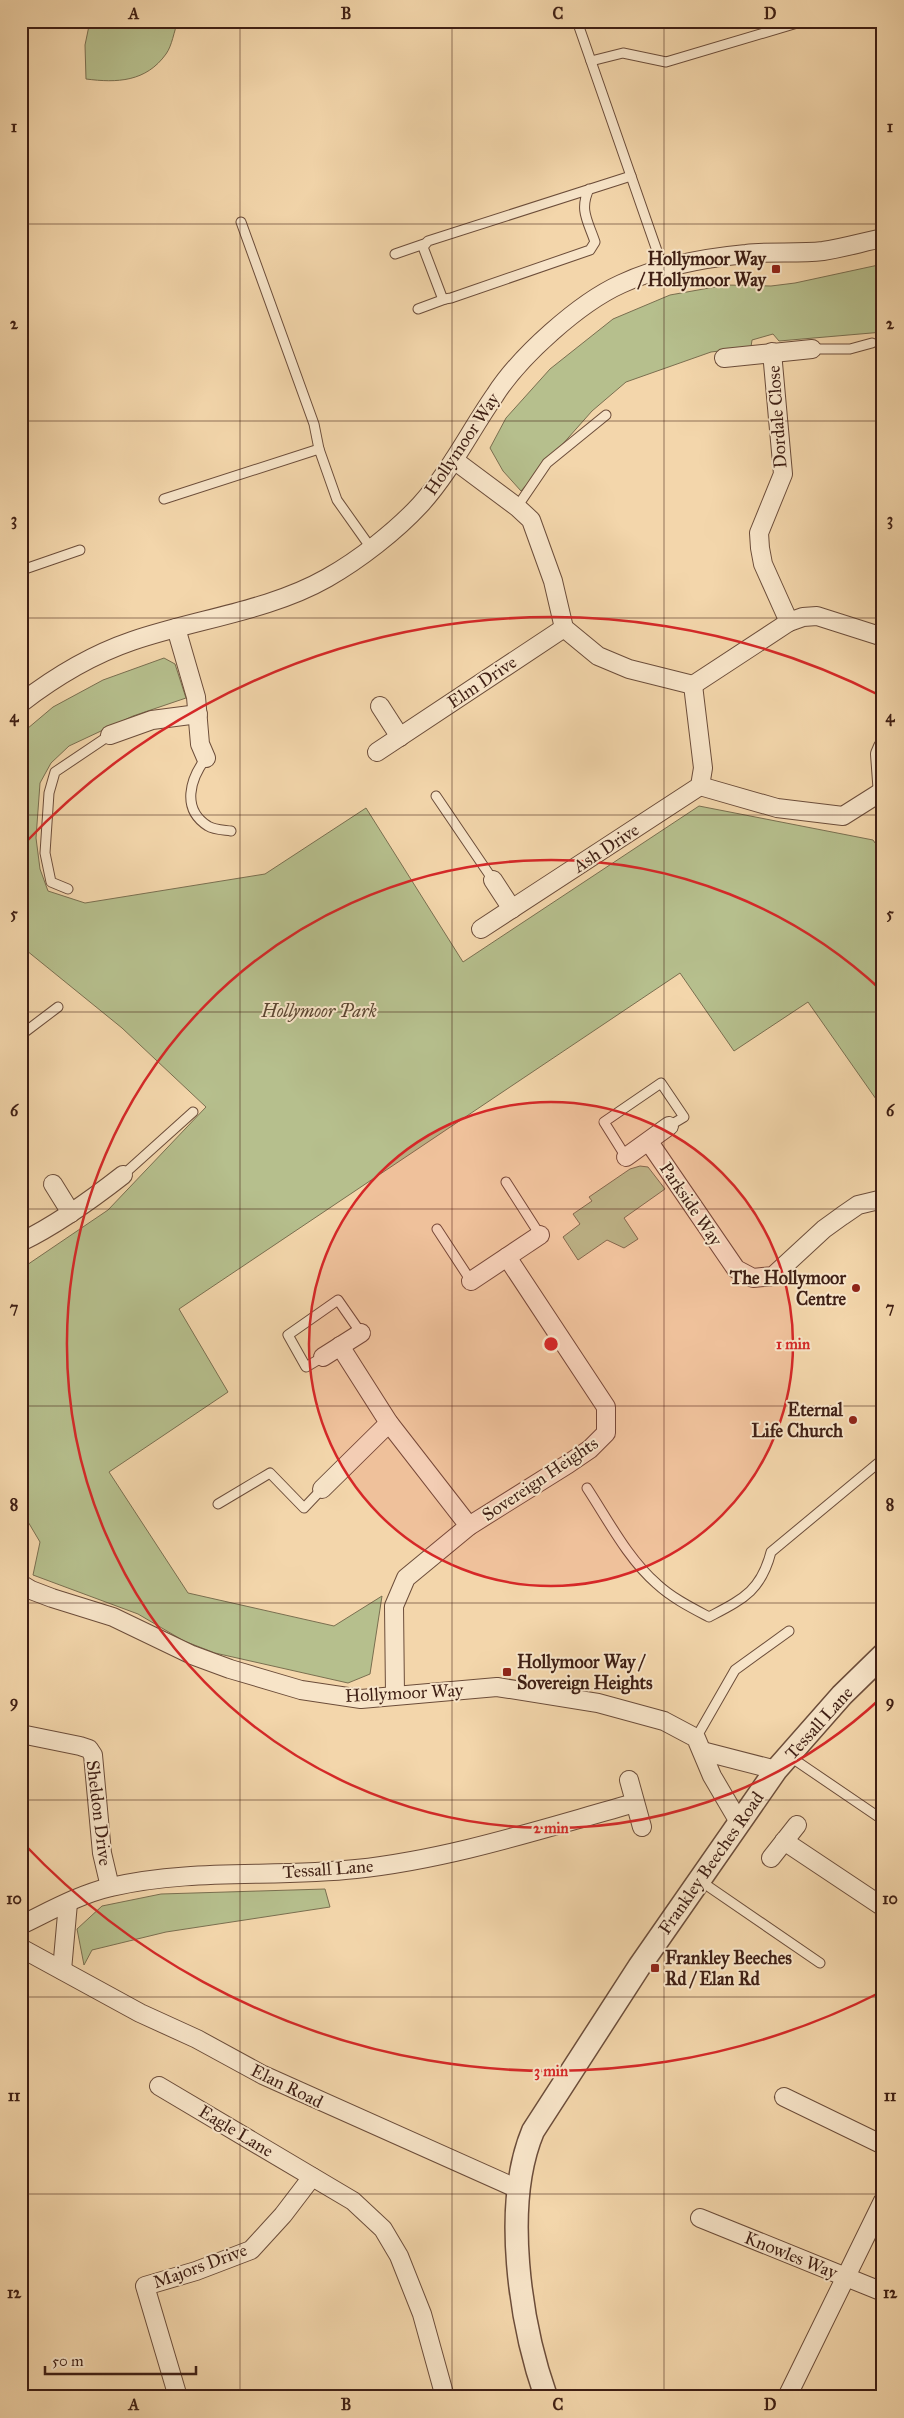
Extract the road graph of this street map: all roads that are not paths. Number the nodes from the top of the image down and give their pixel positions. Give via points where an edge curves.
1 (577, 21) edge
2 (804, 21) edge
3 (591, 61) junction
4 (630, 176) junction
5 (589, 189) junction
6 (241, 222) dead end
7 (883, 238) edge
8 (424, 244) junction
9 (395, 254) dead end
10 (663, 268) junction
11 (445, 299) junction
12 (418, 308) dead end
13 (872, 343) dead end
14 (812, 349) joint
15 (772, 352) junction
16 (724, 358) dead end
17 (606, 415) dead end
18 (319, 449) junction
19 (454, 460) junction
20 (164, 498) dead end
21 (517, 507) junction
22 (371, 548) junction
23 (80, 550) dead end
24 (21, 575) edge
25 (789, 622) junction
26 (176, 628) junction
27 (564, 628) junction
28 (883, 637) edge
29 (693, 685) junction
30 (21, 703) edge
31 (380, 706) dead end
32 (198, 714) junction
33 (110, 735) joint
34 (400, 737) junction
35 (883, 748) edge
36 (377, 752) dead end
37 (206, 758) joint
38 (700, 786) junction
39 (882, 793) edge
40 (436, 796) dead end
41 (231, 831) dead end
42 (493, 880) joint
43 (68, 889) dead end
44 (512, 909) junction
45 (482, 929) dead end
46 (58, 1006) dead end
47 (21, 1035) edge
48 (193, 1112) dead end
49 (669, 1126) joint
50 (648, 1142) junction
51 (626, 1157) joint
52 (123, 1175) joint
53 (506, 1182) dead end
54 (53, 1184) dead end
55 (883, 1199) edge
56 (71, 1213) junction
57 (438, 1229) dead end
58 (540, 1235) joint
59 (21, 1242) edge
60 (507, 1257) junction
61 (471, 1281) joint
62 (361, 1333) joint
63 (340, 1346) junction
64 (323, 1357) joint
65 (389, 1423) junction
66 (883, 1458) edge
67 (322, 1488) joint
68 (588, 1488) dead end
69 (218, 1504) dead end
70 (469, 1526) junction
71 (21, 1584) edge
72 (789, 1631) dead end
73 (883, 1655) edge
74 (395, 1695) junction
75 (21, 1734) edge
76 (699, 1744) junction
77 (782, 1763) junction
78 (629, 1780) dead end
79 (635, 1803) junction
80 (883, 1820) edge
81 (739, 1822) junction
82 (797, 1825) dead end
83 (642, 1827) dead end
84 (784, 1841) junction
85 (771, 1858) dead end
86 (699, 1880) junction
87 (110, 1887) junction
88 (68, 1903) junction
89 (883, 1907) edge
90 (21, 1925) edge
91 (21, 1948) edge
92 (820, 1963) dead end
93 (62, 1970) junction
94 (159, 2086) dead end
95 (784, 2097) dead end
96 (883, 2145) edge
97 (312, 2177) junction
98 (518, 2189) junction
99 (883, 2201) edge
100 (700, 2218) dead end
101 (846, 2276) junction
102 (883, 2292) edge
103 (178, 2397) edge
104 (445, 2397) edge
105 (546, 2397) edge
106 (787, 2397) edge

1 - 3 lane
2 - 3 lane via 666,62 623,53
3 - 4 lane
4 - 5 lane
4 - 10 lane
5 - 8 lane
5 - 11 lane via 583,202 595,242 590,250
6 - 18 lane via 314,424
7 - 10 street, Hollymoor Way via 822,251 746,254
8 - 9 lane
8 - 11 lane via 439,293
10 - 19 street, Hollymoor Way via 620,284 574,314 524,358 496,392
11 - 12 lane
13 - 14 lane via 850,349
14 - 15 street, Dordale Close
15 - 16 street, Dordale Close
15 - 25 street, Dordale Close via 783,474 759,533 763,564
17 - 21 lane via 547,463
18 - 20 lane
18 - 22 lane via 336,500
19 - 21 street
19 - 22 street, Hollymoor Way via 420,505
21 - 27 street via 531,520 537,532
22 - 26 street, Hollymoor Way via 327,578 273,601
23 - 24 lane via 25,569
25 - 28 street via 817,616
25 - 29 street
26 - 30 street, Hollymoor Way via 97,655 53,678
26 - 32 street
27 - 29 street via 598,656 629,669
27 - 34 street, Elm Drive
29 - 38 street via 703,768
31 - 34 street
32 - 33 street via 152,720
32 - 37 street via 200,744
33 - 43 lane via 55,772 49,793 45,853 51,882
34 - 36 street, Elm Drive
35 - 39 street via 880,754
37 - 41 lane via 195,772 189,790 195,812 209,826
38 - 39 street via 777,808 843,816
38 - 44 street, Ash Drive
40 - 42 lane
42 - 44 street
44 - 45 street, Ash Drive
46 - 47 lane
48 - 52 lane
49 - 50 street
49 - 51 lane via 684,1116 661,1083 604,1122
50 - 51 street
50 - 55 street, Parkside Way via 736,1269 753,1278 774,1276 824,1229 858,1205
52 - 56 street
53 - 58 lane
54 - 56 street
56 - 59 street
57 - 61 lane
58 - 60 street
60 - 61 street
60 - 70 street, Sovereign Heights via 606,1407 606,1433 568,1464
62 - 63 street
62 - 64 lane via 338,1300 288,1335 306,1367
63 - 64 street
63 - 65 street
65 - 67 street
65 - 70 street
66 - 68 lane via 771,1552 766,1571 744,1598 710,1617 657,1584 630,1552
67 - 69 lane via 304,1508 270,1473
70 - 74 street, Sovereign Heights via 406,1578 394,1606
71 - 74 street, Hollymoor Way via 38,1593 113,1616 192,1655 274,1683 361,1699
72 - 76 lane via 735,1670
73 - 77 street, Tessall Lane via 842,1695
74 - 76 street, Hollymoor Way via 497,1687 598,1702 664,1721
75 - 87 street, Sheldon Drive via 89,1749 93,1756 102,1853
76 - 77 street, Hollymoor Way
76 - 81 street via 712,1776
77 - 80 lane
77 - 81 street, Frankley Beeches Road
78 - 79 street
79 - 83 street
79 - 87 street, Tessall Lane via 419,1860 355,1870 168,1877
81 - 86 street, Frankley Beeches Road
82 - 84 street
84 - 85 street
84 - 89 street
86 - 92 lane
86 - 98 street, Frankley Beeches Road via 533,2131 525,2151
87 - 88 street, Tessall Lane
88 - 90 street, Tessall Lane
88 - 93 street
91 - 93 street, Elan Road
93 - 98 street, Elan Road via 262,2075
94 - 97 street, Eagle Lane
95 - 96 street
97 - 103 street, Majors Drive via 251,2250 145,2286
97 - 104 street, Eagle Lane via 353,2201 383,2229 399,2256 422,2314
98 - 105 street, Frankley Beeches Road via 518,2275 534,2363
99 - 101 street
100 - 101 street, Knowles Way
101 - 102 street, Knowles Way
101 - 106 street

